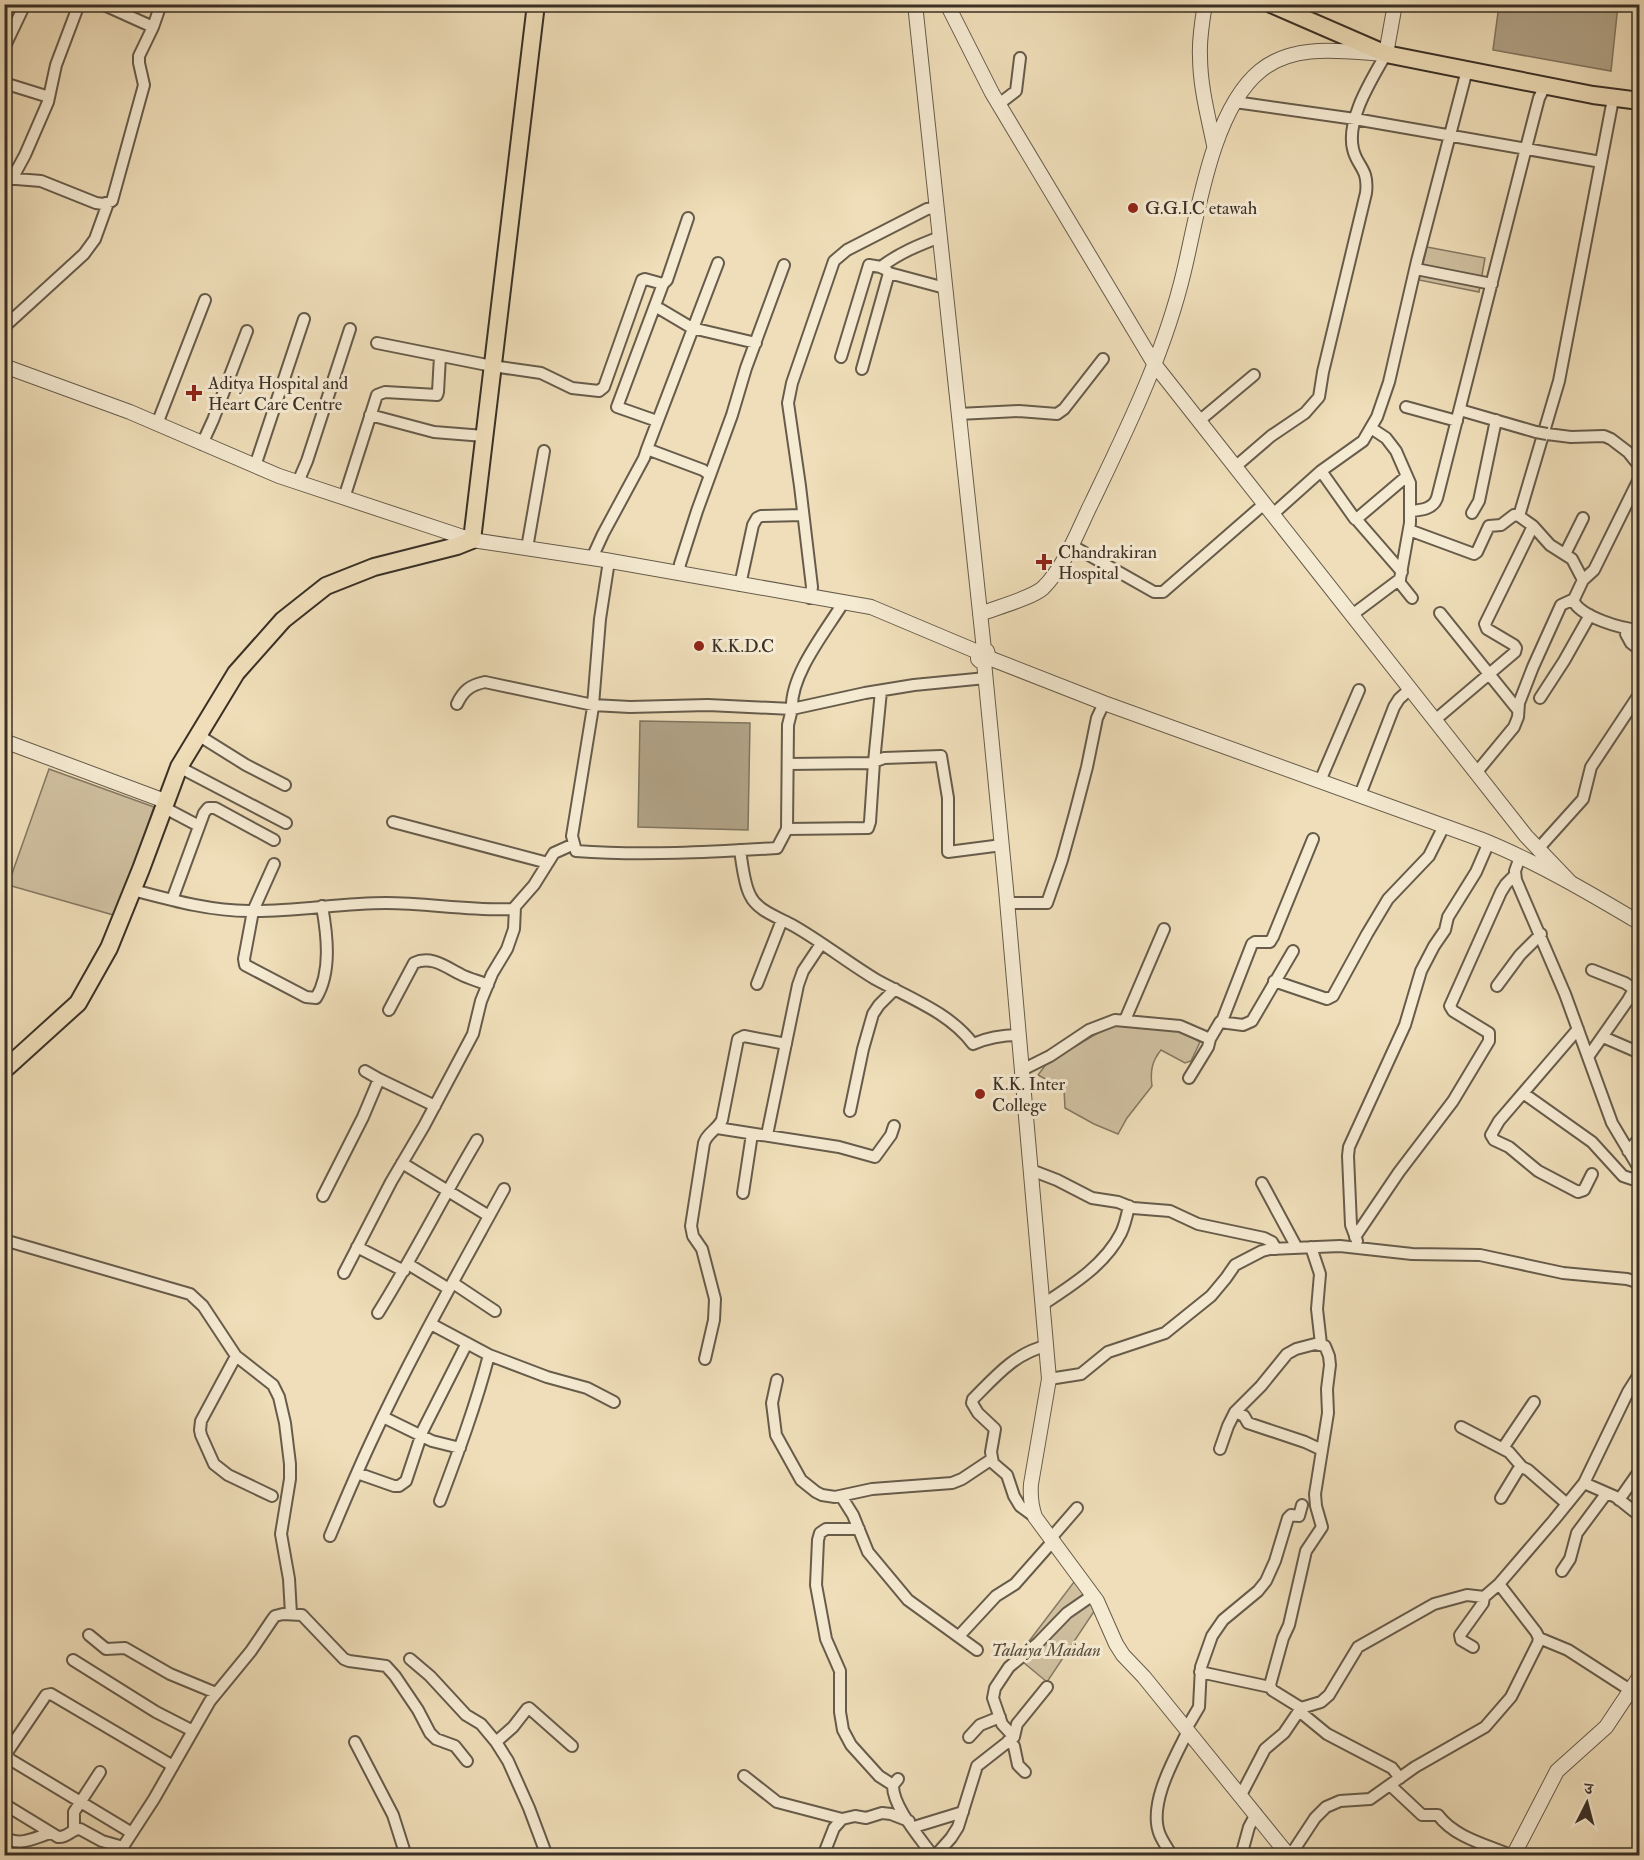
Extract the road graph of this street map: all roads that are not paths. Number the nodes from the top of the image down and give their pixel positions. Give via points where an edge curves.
1 (25, 4) edge
2 (79, 4) edge
3 (102, 4) edge
4 (160, 4) edge
5 (536, 4) edge
6 (915, 4) edge
7 (947, 4) edge
8 (1205, 4) edge
9 (1271, 4) edge
10 (1395, 4) edge
11 (153, 27) junction
12 (4, 48) edge
13 (1386, 54) junction
14 (1020, 58) dead end
15 (1467, 70) junction
16 (4, 83) edge
17 (1545, 86) junction
18 (50, 97) junction
19 (1613, 99) junction
20 (1640, 101) edge
21 (1235, 102) junction
22 (999, 104) junction
23 (1355, 120) junction
24 (1449, 136) junction
25 (1214, 145) junction
26 (1526, 148) junction
27 (1601, 162) junction
28 (8, 178) edge
29 (108, 203) junction
30 (937, 208) junction
31 (688, 218) dead end
32 (940, 237) junction
33 (718, 263) dead end
34 (784, 265) dead end
35 (1416, 269) junction
36 (884, 270) junction
37 (663, 284) junction
38 (1492, 284) junction
39 (945, 288) junction
40 (205, 300) dead end
41 (660, 309) dead end
42 (304, 319) dead end
43 (4, 327) edge
44 (692, 328) junction
45 (350, 329) dead end
46 (247, 331) dead end
47 (756, 342) junction
48 (377, 343) dead end
49 (440, 356) junction
50 (841, 357) dead end
51 (1104, 359) dead end
52 (1155, 365) junction
53 (4, 366) edge
54 (492, 366) junction
55 (862, 369) dead end
56 (1254, 375) dead end
57 (1407, 407) dead end
58 (958, 414) junction
59 (370, 415) junction
60 (1458, 416) junction
61 (1496, 420) junction
62 (1199, 421) junction
63 (657, 422) junction
64 (157, 424) junction
65 (1371, 428) junction
66 (484, 436) junction
67 (202, 444) junction
68 (647, 449) junction
69 (544, 451) dead end
70 (255, 466) junction
71 (1235, 466) junction
72 (1640, 467) edge
73 (1321, 471) junction
74 (710, 475) junction
75 (1407, 476) junction
76 (1640, 477) edge
77 (298, 482) junction
78 (344, 498) junction
79 (1269, 509) junction
80 (1411, 511) junction
81 (1472, 513) dead end
82 (803, 515) junction
83 (1519, 516) junction
84 (1583, 518) dead end
85 (1356, 519) junction
86 (1533, 526) junction
87 (1409, 530) junction
88 (472, 540) junction
89 (1071, 545) junction
90 (527, 548) junction
91 (1565, 554) junction
92 (592, 558) junction
93 (609, 561) junction
94 (679, 574) junction
95 (1401, 576) junction
96 (1583, 580) junction
97 (740, 585) junction
98 (810, 598) junction
99 (1412, 598) dead end
100 (1570, 602) junction
101 (843, 603) junction
102 (1440, 612) dead end
103 (980, 614) junction
104 (1352, 615) junction
105 (1590, 615) junction
106 (1640, 630) edge
107 (1626, 634) dead end
108 (1640, 650) edge
109 (984, 655) junction
110 (1490, 674) junction
111 (986, 678) junction
112 (1410, 689) junction
113 (1359, 690) dead end
114 (881, 691) junction
115 (1640, 693) edge
116 (1540, 698) dead end
117 (1104, 703) junction
118 (457, 704) dead end
119 (593, 705) junction
120 (792, 709) junction
121 (1518, 710) junction
122 (1435, 720) junction
123 (198, 735) junction
124 (4, 741) edge
125 (874, 762) junction
126 (788, 764) junction
127 (179, 767) junction
128 (1476, 773) junction
129 (1320, 781) junction
130 (285, 785) dead end
131 (1360, 795) junction
132 (164, 804) junction
133 (393, 822) dead end
134 (286, 823) dead end
135 (200, 826) junction
136 (1444, 826) junction
137 (787, 829) junction
138 (1313, 838) dead end
139 (274, 840) dead end
140 (1489, 842) junction
141 (574, 844) junction
142 (1002, 845) junction
143 (1538, 849) junction
144 (740, 850) junction
145 (1520, 857) junction
146 (548, 863) junction
147 (274, 864) dead end
148 (1515, 875) junction
149 (1571, 883) junction
150 (133, 890) junction
151 (172, 900) junction
152 (1007, 903) junction
153 (322, 906) junction
154 (515, 907) junction
155 (253, 911) junction
156 (782, 920) junction
157 (1640, 922) edge
158 (1164, 929) dead end
159 (1540, 934) junction
160 (821, 944) junction
161 (1293, 951) dead end
162 (1592, 970) dead end
163 (1274, 981) junction
164 (757, 984) dead end
165 (1637, 984) edge
166 (488, 985) junction
167 (1497, 986) dead end
168 (895, 989) junction
169 (389, 1010) dead end
170 (1125, 1020) junction
171 (1222, 1021) junction
172 (1578, 1029) junction
173 (1019, 1035) junction
174 (1603, 1037) junction
175 (1210, 1039) junction
176 (786, 1044) junction
177 (1640, 1053) edge
178 (1588, 1058) junction
179 (4, 1070) edge
180 (1022, 1070) junction
181 (365, 1071) dead end
182 (1189, 1078) dead end
183 (379, 1079) junction
184 (1523, 1093) junction
185 (435, 1106) junction
186 (850, 1111) dead end
187 (894, 1126) dead end
188 (717, 1128) junction
189 (752, 1134) junction
190 (767, 1135) junction
191 (1640, 1138) edge
192 (477, 1140) dead end
193 (1628, 1151) junction
194 (402, 1163) junction
195 (1031, 1170) junction
196 (1640, 1173) edge
197 (1592, 1174) dead end
198 (1262, 1183) dead end
199 (504, 1189) dead end
200 (448, 1190) junction
201 (743, 1193) dead end
202 (322, 1196) dead end
203 (1129, 1206) junction
204 (489, 1216) junction
205 (4, 1240) edge
206 (1357, 1242) junction
207 (357, 1247) junction
208 (1311, 1247) junction
209 (1297, 1248) junction
210 (1276, 1249) junction
211 (406, 1268) junction
212 (344, 1273) dead end
213 (1640, 1283) edge
214 (451, 1286) junction
215 (1042, 1305) junction
216 (495, 1311) dead end
217 (378, 1313) dead end
218 (431, 1324) junction
219 (468, 1343) junction
220 (1321, 1344) junction
221 (1046, 1346) junction
222 (489, 1355) junction
223 (236, 1356) junction
224 (705, 1359) dead end
225 (1640, 1373) edge
226 (777, 1380) dead end
227 (1049, 1380) junction
228 (614, 1402) dead end
229 (1534, 1402) dead end
230 (1235, 1412) junction
231 (383, 1417) junction
232 (1461, 1427) dead end
233 (421, 1435) junction
234 (460, 1448) junction
235 (1503, 1448) junction
236 (1220, 1449) dead end
237 (1322, 1450) junction
238 (994, 1464) junction
239 (1522, 1467) junction
240 (1640, 1470) edge
241 (357, 1473) junction
242 (1584, 1483) junction
243 (1606, 1494) junction
244 (273, 1496) dead end
245 (841, 1496) junction
246 (1501, 1498) dead end
247 (1619, 1500) junction
248 (440, 1501) dead end
249 (1567, 1504) junction
250 (1302, 1505) dead end
251 (1077, 1508) dead end
252 (1640, 1516) edge
253 (1035, 1517) junction
254 (859, 1529) junction
255 (330, 1536) dead end
256 (1052, 1540) junction
257 (1562, 1571) dead end
258 (1499, 1584) junction
259 (1093, 1595) junction
260 (1484, 1597) junction
261 (301, 1617) junction
262 (89, 1635) dead end
263 (959, 1636) junction
264 (1539, 1638) junction
265 (1473, 1647) dead end
266 (977, 1650) dead end
267 (410, 1659) dead end
268 (72, 1660) dead end
269 (1200, 1672) junction
270 (1640, 1676) edge
271 (1047, 1687) dead end
272 (1270, 1687) junction
273 (1630, 1690) junction
274 (216, 1693) junction
275 (1300, 1709) junction
276 (1000, 1717) junction
277 (1187, 1730) junction
278 (193, 1731) junction
279 (969, 1737) dead end
280 (1011, 1739) junction
281 (355, 1742) dead end
282 (496, 1742) junction
283 (572, 1746) dead end
284 (467, 1761) dead end
285 (173, 1766) junction
286 (100, 1772) dead end
287 (1025, 1772) dead end
288 (744, 1776) dead end
289 (1400, 1778) junction
290 (1390, 1785) junction
291 (1241, 1795) junction
292 (81, 1803) junction
293 (4, 1804) edge
294 (963, 1812) junction
295 (1256, 1814) junction
296 (842, 1819) junction
297 (911, 1824) junction
298 (74, 1830) junction
299 (50, 1833) junction
300 (132, 1833) junction
301 (4, 1837) edge
302 (120, 1851) edge
303 (406, 1856) edge
304 (547, 1856) edge
305 (823, 1856) edge
306 (934, 1856) edge
307 (1172, 1856) edge
308 (1241, 1856) edge
309 (1290, 1856) edge
310 (1513, 1856) edge

1 - 12 street
2 - 18 street via 56,65
3 - 11 street
4 - 11 street
5 - 54 main road
6 - 30 street
7 - 22 street
8 - 25 street via 1199,58
9 - 13 main road
10 - 13 street
11 - 29 street via 140,56 144,85 115,195
13 - 15 main road
13 - 21 street via 1320,51 1281,58 1260,70
13 - 23 street via 1362,98
14 - 22 street via 1016,91
15 - 17 main road
15 - 24 street
16 - 18 street
17 - 19 main road
17 - 26 street
18 - 28 street via 25,155
19 - 20 main road
19 - 27 street
21 - 23 street
21 - 25 street
22 - 52 street
23 - 24 street
23 - 71 street via 1352,148 1364,169 1366,193 1319,397 1305,413
24 - 26 street
24 - 35 street
25 - 52 street via 1182,277
26 - 27 street
26 - 38 street
27 - 83 street via 1559,381
28 - 29 street via 40,181
29 - 43 street via 95,238 84,254
30 - 32 street
30 - 82 street via 927,209 847,250 834,261 829,272 788,403
31 - 37 street
32 - 36 street via 893,258
32 - 39 street
33 - 44 street
34 - 47 street
35 - 38 street
35 - 65 street via 1389,382
36 - 39 street
36 - 50 street via 869,265
36 - 55 street
37 - 54 street via 642,280 604,387 599,391 572,388 541,373
37 - 63 street via 617,406
38 - 60 street
39 - 58 street
40 - 64 street
41 - 44 street
42 - 70 street
44 - 47 street
44 - 63 street
45 - 77 street
46 - 67 street
47 - 74 street
48 - 49 street
49 - 54 street
49 - 59 street via 437,395 382,392 377,395
51 - 58 street via 1057,414
52 - 62 street
52 - 89 street
53 - 64 street
54 - 66 main road
56 - 62 street
57 - 60 street
58 - 103 street
59 - 66 street via 434,432
59 - 78 street
60 - 61 street
60 - 80 street via 1436,501
61 - 72 street via 1541,433 1611,438
61 - 81 street via 1481,494
62 - 71 street
63 - 68 street
64 - 67 street
65 - 73 street via 1363,441
65 - 75 street via 1396,451
66 - 88 main road
67 - 70 street
68 - 74 street
68 - 92 street
69 - 90 street
70 - 77 street
71 - 79 street
73 - 79 street
73 - 85 street
74 - 94 street
75 - 80 street
75 - 85 street
76 - 96 street via 1596,567
77 - 78 street
78 - 88 street
79 - 89 street via 1163,592 1154,592
79 - 104 street
80 - 87 street
82 - 97 street via 757,518
82 - 98 street
83 - 86 street
83 - 87 street via 1489,526 1474,554
84 - 91 street
85 - 95 street
86 - 91 street via 1550,545
86 - 110 street via 1485,624 1516,648
87 - 95 street
88 - 90 street
88 - 123 main road via 374,567 326,586 283,620 236,673
89 - 103 street via 1041,590
90 - 92 street
91 - 96 street
92 - 93 street
93 - 94 street
93 - 119 street
94 - 97 street
95 - 99 street via 1400,583
95 - 104 street
96 - 100 street
97 - 98 street
98 - 101 street
100 - 105 street
100 - 121 street via 1562,604 1553,621
101 - 109 street via 871,607
101 - 120 street via 796,684
102 - 110 street
103 - 109 street
104 - 112 street
105 - 106 street
105 - 116 street
107 - 108 street
109 - 111 street
109 - 117 street
110 - 121 street
110 - 122 street
111 - 114 street
111 - 142 street
112 - 122 street
112 - 131 street via 1394,707
113 - 129 street
114 - 120 street
114 - 125 street
115 - 143 street via 1591,767 1583,799
117 - 129 street
117 - 152 street via 1047,903
118 - 119 street via 462,693 484,682
119 - 120 street
119 - 141 street via 572,836
120 - 126 street
121 - 128 street via 1514,727
122 - 128 street
123 - 127 main road
123 - 130 street
124 - 132 street
125 - 126 street
125 - 137 street via 868,828
125 - 142 street via 884,758 941,756 948,798 948,852
126 - 137 street
127 - 132 main road
127 - 134 street
128 - 143 street
129 - 131 street
131 - 136 street
132 - 135 street
132 - 150 main road
133 - 146 street
135 - 139 street via 206,809 211,807
135 - 151 street
136 - 140 street
136 - 163 street via 1435,847 1388,899 1333,996 1327,999
137 - 144 street via 777,848
138 - 171 street via 1273,937 1270,942 1251,944
140 - 145 street
140 - 206 street via 1421,971 1405,1025 1349,1147 1351,1219
141 - 144 street via 576,851 616,854
141 - 146 street via 554,853
142 - 152 street
143 - 149 street
144 - 156 street via 749,894 756,904
145 - 148 street
145 - 149 street
146 - 154 street
147 - 155 street
148 - 159 street
148 - 206 street via 1501,892 1450,1006 1489,1033 1489,1041 1453,1101 1399,1172
149 - 157 street
150 - 151 street
150 - 179 main road via 110,948 78,1003
151 - 155 street
152 - 173 street
153 - 154 street via 385,903 490,910
153 - 155 street
153 - 155 street via 325,970 314,998 245,965
154 - 166 street via 514,929
156 - 160 street
156 - 164 street
158 - 170 street
159 - 167 street
159 - 172 street
160 - 168 street
160 - 176 street via 800,978
161 - 163 street
162 - 165 street
163 - 171 street via 1249,1023
165 - 174 street
166 - 169 street via 440,963 420,961 414,963
166 - 185 street via 473,1034
168 - 173 street via 947,1018 974,1044
168 - 186 street via 873,1014
170 - 175 street via 1180,1026
170 - 180 street via 1112,1020 1089,1030
171 - 175 street
172 - 178 street
172 - 184 street
173 - 180 street
174 - 177 street
174 - 178 street
175 - 182 street
176 - 188 street via 744,1036 738,1039 724,1114
176 - 190 street
178 - 193 street via 1612,1123
180 - 195 street
181 - 183 street
183 - 185 street
183 - 202 street
184 - 196 street via 1592,1142 1623,1176 1629,1180
184 - 197 street via 1493,1129 1492,1138 1506,1144 1538,1171 1578,1192 1584,1190
185 - 194 street
187 - 190 street via 875,1157
188 - 189 street
188 - 224 street via 704,1143 690,1226 702,1249 714,1299 714,1320
189 - 190 street
189 - 201 street
191 - 193 street
192 - 200 street
193 - 196 street
194 - 200 street
194 - 207 street
195 - 203 street via 1085,1196
195 - 215 street
198 - 209 street
199 - 204 street
200 - 204 street
200 - 211 street
203 - 210 street via 1170,1210 1198,1224 1264,1238
203 - 215 street via 1122,1231 1109,1251 1079,1281
204 - 214 street
205 - 223 street via 190,1294 203,1306
206 - 208 street
206 - 213 street via 1412,1254 1486,1255 1563,1273
207 - 211 street
207 - 212 street
208 - 209 street
208 - 220 street via 1320,1274 1317,1309
209 - 210 street
210 - 227 street via 1262,1251 1234,1265 1210,1296 1165,1333 1108,1352 1081,1374
211 - 214 street
211 - 217 street
214 - 216 street
214 - 218 street
215 - 221 street
218 - 219 street
218 - 231 street
219 - 222 street
219 - 233 street
220 - 230 street via 1296,1348 1287,1354
220 - 237 street via 1328,1351 1330,1365
221 - 227 street
221 - 238 street via 1033,1349 1004,1368 973,1399 972,1405 995,1429
222 - 228 street via 587,1388
222 - 234 street
223 - 244 street via 201,1421 201,1435 211,1460 222,1471
223 - 261 street via 273,1385 284,1416 291,1472 281,1534
225 - 242 street
226 - 245 street via 772,1403 776,1435 808,1487 822,1495
227 - 253 street via 1030,1493
229 - 235 street
230 - 236 street
230 - 237 street via 1248,1423
231 - 233 street
231 - 241 street
232 - 235 street
233 - 234 street
233 - 241 street via 403,1484 394,1486
234 - 248 street
235 - 239 street
237 - 272 street via 1315,1498 1322,1527 1306,1551
238 - 245 street via 952,1483 872,1489
238 - 253 street via 1007,1475 1020,1506
239 - 246 street
239 - 249 street
240 - 247 street
241 - 255 street
242 - 243 street
242 - 249 street
243 - 247 street
243 - 257 street via 1577,1533
245 - 254 street
247 - 252 street
249 - 258 street
250 - 269 street via 1299,1516 1288,1518 1262,1587 1223,1620
251 - 256 street
253 - 256 street
254 - 263 street via 868,1552 908,1600
254 - 297 street via 826,1529 820,1533 816,1585 826,1639 840,1671 840,1712 845,1736 879,1776 896,1782 894,1794
256 - 259 street
256 - 263 street via 1015,1584 996,1596
258 - 260 street
258 - 264 street
259 - 276 street via 1067,1613 1009,1666 993,1693
259 - 277 street via 1123,1655
260 - 265 street via 1460,1635
260 - 275 street via 1467,1595 1434,1604 1362,1645 1329,1695
261 - 274 street via 279,1615 272,1620
261 - 284 street via 344,1659 387,1666 430,1734 455,1746
262 - 274 street via 106,1649 125,1648 163,1671
263 - 266 street
264 - 273 street via 1568,1650
264 - 289 street via 1511,1697 1485,1727
267 - 282 street
268 - 278 street
269 - 272 street
269 - 277 street via 1199,1707
270 - 273 street
271 - 280 street via 1017,1724
272 - 275 street
273 - 310 street via 1606,1727 1557,1771
274 - 278 street
275 - 289 street via 1327,1734 1392,1768
275 - 291 street via 1284,1733 1265,1749
276 - 279 street via 980,1725
276 - 280 street
277 - 291 street
277 - 307 street via 1159,1796 1159,1833
278 - 285 street
280 - 287 street via 1018,1764
280 - 294 street via 977,1766
281 - 303 street via 393,1815
282 - 283 street via 529,1708
282 - 304 street via 530,1808
285 - 292 street via 54,1696 46,1695 8,1751 8,1757
285 - 300 street
286 - 292 street
288 - 296 street via 777,1802
289 - 290 street
290 - 309 street via 1370,1799 1340,1801 1326,1807
290 - 310 street via 1422,1815 1438,1815 1460,1834
291 - 295 street
292 - 298 street via 74,1812
292 - 300 street
293 - 299 street
294 - 297 street
294 - 306 street via 954,1833
295 - 308 street
295 - 309 street
296 - 297 street via 882,1813
296 - 305 street via 834,1828
297 - 306 street
298 - 299 street via 62,1838
298 - 302 street via 80,1829
299 - 301 street via 20,1843
300 - 302 street

